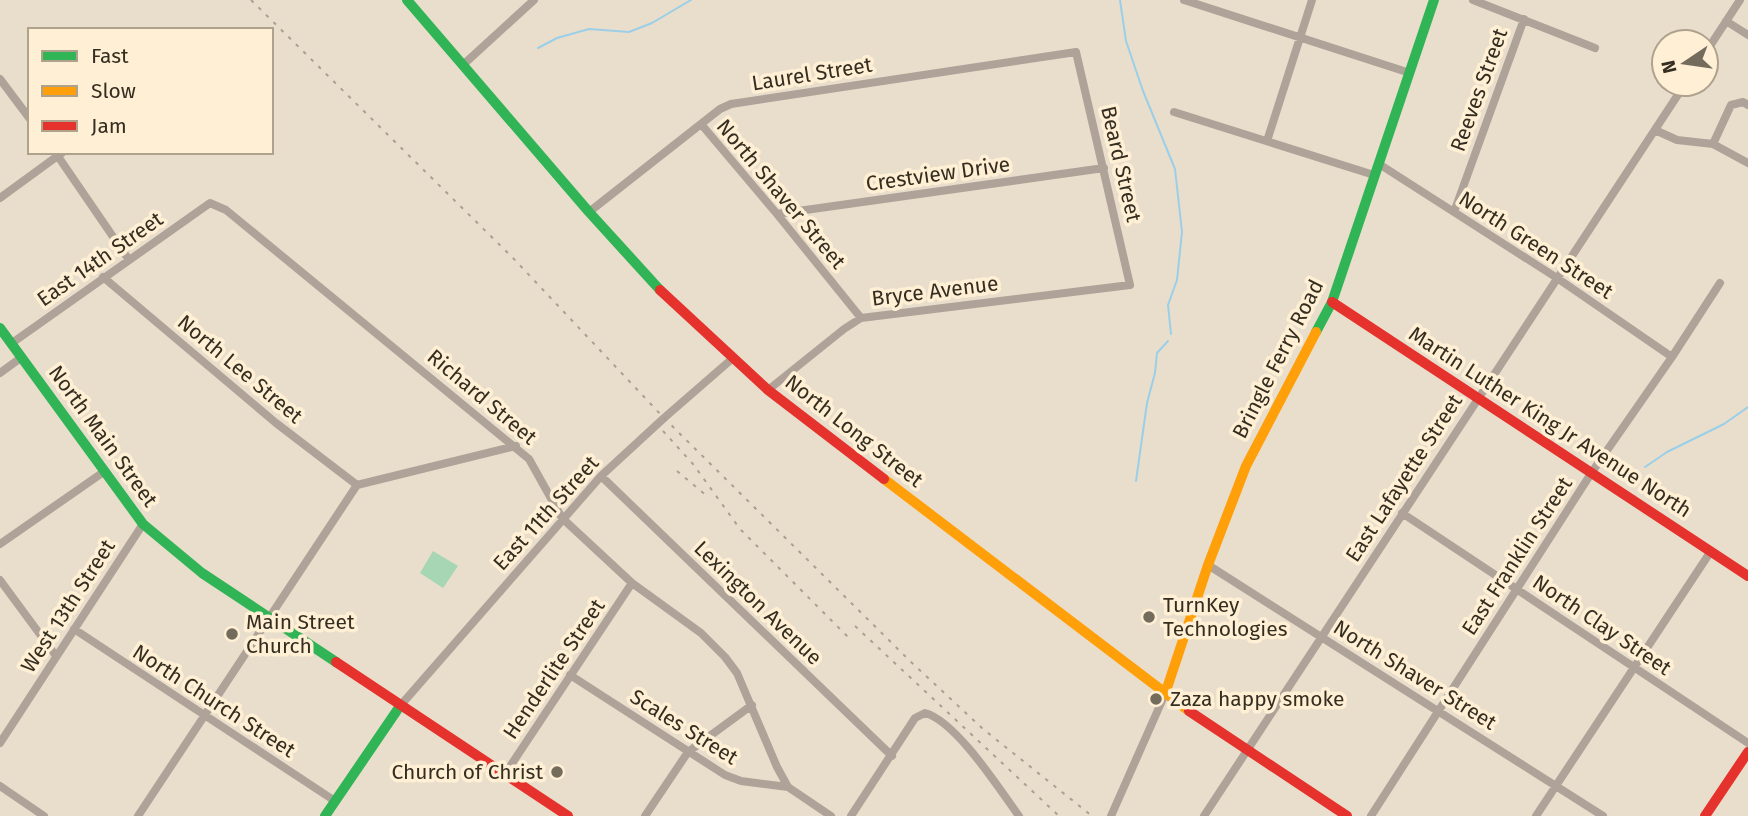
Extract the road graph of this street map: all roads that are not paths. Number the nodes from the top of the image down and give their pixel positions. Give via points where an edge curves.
1 (407, 0) edge
2 (534, 0) edge
3 (1184, 0) edge
4 (1312, 0) edge
5 (1434, 0) edge
6 (1473, 0) edge
7 (1740, 0) edge
8 (1524, 19) junction
9 (1726, 21) junction
10 (1720, 30) edge
11 (1748, 35) edge
12 (1299, 38) junction
13 (1595, 48) dead end
14 (1076, 52) joint
15 (464, 64) junction
16 (1410, 73) junction
17 (0, 79) edge
18 (1676, 98) edge
19 (1748, 105) edge
20 (1174, 112) dead end
21 (28, 116) edge
22 (701, 124) junction
23 (1655, 130) junction
24 (1267, 141) junction
25 (1713, 144) junction
26 (59, 154) edge
27 (1748, 163) edge
28 (1104, 168) junction
29 (1377, 169) junction
30 (0, 198) edge
31 (210, 203) joint
32 (589, 212) junction
33 (1454, 212) junction
34 (777, 214) junction
35 (129, 260) junction
36 (103, 277) junction
37 (1557, 278) junction
38 (1720, 283) dead end
39 (1130, 285) joint
40 (1332, 302) junction
41 (861, 318) junction
42 (0, 328) edge
43 (12, 343) junction
44 (22, 357) junction
45 (1672, 357) junction
46 (733, 358) junction
47 (0, 373) edge
48 (768, 390) junction
49 (1478, 398) junction
50 (516, 446) junction
51 (105, 471) junction
52 (1592, 472) junction
53 (601, 476) junction
54 (357, 485) junction
55 (1402, 513) junction
56 (562, 518) junction
57 (143, 524) junction
58 (0, 544) edge
59 (1711, 551) junction
60 (1208, 565) junction
61 (1748, 576) edge
62 (0, 580) edge
63 (632, 583) junction
64 (1517, 590) junction
65 (271, 618) junction
66 (74, 629) junction
67 (1321, 636) junction
68 (56, 656) junction
69 (1635, 668) junction
70 (570, 675) junction
71 (1165, 694) junction
72 (752, 705) junction
73 (400, 706) junction
74 (1439, 710) junction
75 (205, 715) junction
76 (0, 743) edge
77 (1748, 743) edge
78 (1245, 750) junction
79 (688, 752) junction
80 (1748, 752) edge
81 (892, 756) junction
82 (505, 774) junction
83 (1556, 785) junction
84 (0, 786) edge
85 (788, 787) junction
86 (335, 801) junction
87 (44, 816) edge
88 (138, 816) edge
89 (325, 816) edge
90 (568, 816) edge
91 (645, 816) edge
92 (831, 816) edge
93 (851, 816) edge
94 (1018, 816) edge
95 (1111, 816) edge
96 (1203, 816) edge
97 (1347, 816) edge
98 (1371, 816) edge
99 (1536, 816) edge
100 (1603, 816) edge
101 (1705, 816) edge

1 - 15 street, North Long Street
2 - 15 street
3 - 12 street
4 - 12 street
5 - 16 street, Bringle Ferry Road
6 - 8 street
7 - 9 street
8 - 13 street
8 - 33 street, Reeves Street
9 - 10 street
9 - 11 street
12 - 16 street
12 - 24 street
14 - 22 street, Laurel Street via 731,104
14 - 28 street, Beard Street
15 - 32 street, North Long Street
16 - 29 street, Bringle Ferry Road
17 - 21 street
18 - 23 street, East Lafayette Street
19 - 25 street via 1731,105
20 - 24 street, North Green Street
22 - 32 street, Laurel Street
22 - 34 street, North Shaver Street
23 - 25 street via 1677,140
23 - 37 street, East Lafayette Street
24 - 29 street, North Green Street
25 - 27 street
26 - 30 street
26 - 35 street
28 - 34 street, Crestview Drive
28 - 39 street, Beard Street
29 - 33 street, North Green Street
29 - 40 street, Bringle Ferry Road
31 - 35 street, East 14th Street
31 - 50 street, Richard Street via 226,209
32 - 46 street, North Long Street via 670,300
33 - 37 street, North Green Street
34 - 41 street, North Shaver Street
35 - 36 street, East 14th Street
36 - 43 street, East 14th Street
36 - 54 street, North Lee Street
37 - 45 street, North Green Street
37 - 49 street, East Lafayette Street
38 - 45 street, East Franklin Street
39 - 41 street, Bryce Avenue
40 - 49 street, Martin Luther King Jr Avenue North
40 - 60 street, Bringle Ferry Road via 1246,466
41 - 48 street, Bryce Avenue
42 - 43 street, North Main Street
43 - 44 street, North Main Street
44 - 47 street
44 - 51 street, North Main Street
45 - 52 street, East Franklin Street
46 - 48 street, North Long Street
46 - 53 street, East 11th Street
48 - 71 street, North Long Street
49 - 52 street, Martin Luther King Jr Avenue North
49 - 55 street, East Lafayette Street
50 - 54 street
50 - 56 street, Richard Street via 529,459
51 - 57 street, North Main Street
51 - 58 street
52 - 59 street, Martin Luther King Jr Avenue North
52 - 64 street, East Franklin Street
53 - 56 street, East 11th Street
53 - 81 street, Lexington Avenue
54 - 65 street
55 - 64 street, North Clay Street
55 - 67 street, East Lafayette Street
56 - 63 street, Richard Street
56 - 73 street, East 11th Street
57 - 65 street, North Main Street via 202,573
57 - 66 street, West 13th Street
59 - 61 street, Martin Luther King Jr Avenue North
59 - 69 street
60 - 67 street, North Shaver Street
60 - 71 street, Bringle Ferry Road
62 - 68 street
63 - 70 street, Henderlite Street
63 - 72 street, Richard Street via 711,641 737,673
64 - 69 street, North Clay Street
64 - 74 street, East Franklin Street
65 - 73 street, North Main Street
65 - 75 street
66 - 68 street, West 13th Street
66 - 75 street, North Church Street
67 - 74 street, North Shaver Street
67 - 78 street, East Lafayette Street
68 - 76 street, West 13th Street
69 - 77 street, North Clay Street
69 - 83 street
70 - 79 street, Scales Street
70 - 82 street, Henderlite Street
71 - 78 street, North Long Street
71 - 95 street
72 - 79 street
72 - 85 street, Richard Street
73 - 82 street, North Main Street
73 - 86 street
74 - 83 street, North Shaver Street
74 - 98 street, East Franklin Street
75 - 86 street, North Church Street
75 - 88 street
78 - 96 street, East Lafayette Street
78 - 97 street, North Long Street
79 - 85 street, Scales Street via 741,781
79 - 91 street
80 - 101 street
81 - 93 street
81 - 94 street via 915,718 925,713 960,740
82 - 90 street, North Main Street
83 - 99 street
83 - 100 street, North Shaver Street
84 - 87 street
85 - 92 street
86 - 89 street

